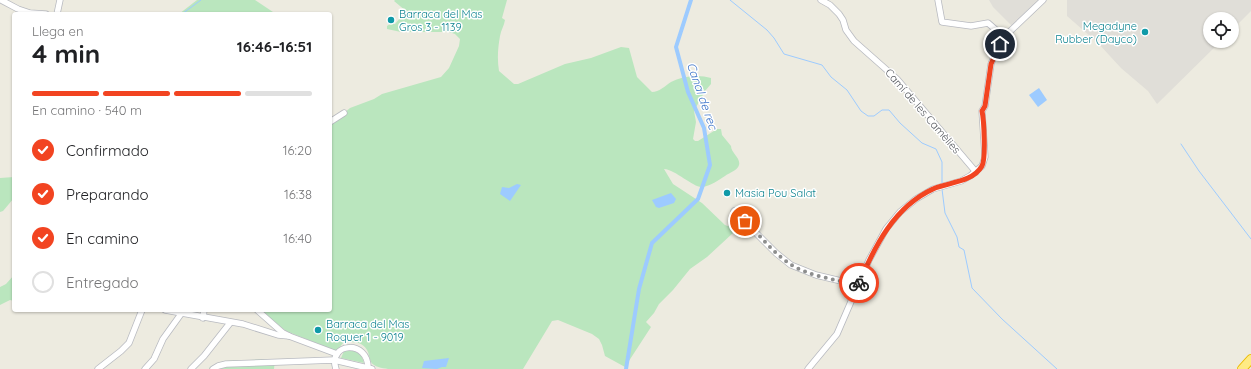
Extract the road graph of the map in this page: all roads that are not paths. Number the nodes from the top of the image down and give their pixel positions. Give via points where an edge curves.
1 (1, 0) edge
2 (60, 0) edge
3 (821, 0) edge
4 (938, 0) edge
5 (1043, 0) edge
6 (27, 12) edge
7 (57, 12) edge
8 (1004, 37) junction
9 (344, 113) dead end
10 (332, 121) edge
11 (976, 172) junction
12 (734, 211) dead end
13 (858, 285) junction
14 (141, 312) edge
15 (173, 312) edge
16 (204, 312) edge
17 (259, 312) edge
18 (181, 314) junction
19 (203, 318) junction
20 (230, 322) junction
21 (289, 336) junction
22 (337, 354) junction
23 (1251, 359) edge
24 (334, 360) junction
25 (312, 361) junction
26 (98, 369) edge
27 (145, 369) edge
28 (191, 369) edge
29 (213, 369) edge
30 (335, 369) edge
31 (368, 369) edge
32 (808, 369) edge
33 (1242, 369) edge

1 - 6 street
2 - 7 street
3 - 11 street, Camí de les Camèlies via 839,14 854,41 897,79
4 - 8 street via 942,22 971,26 988,22
5 - 8 street
8 - 11 street via 991,64 985,106 982,111 984,157 982,166
9 - 10 street
11 - 13 street via 933,189 900,212 886,229
12 - 13 street via 791,265 816,275
13 - 32 street via 837,334
14 - 26 street via 130,342
15 - 18 street
16 - 19 street
17 - 21 street
18 - 19 street
18 - 27 street via 163,339 154,359
19 - 20 street
20 - 21 street
20 - 28 street
21 - 22 street
22 - 24 street
22 - 31 street via 354,347 361,352
23 - 33 highway
24 - 25 street
24 - 30 street
24 - 31 street
25 - 29 street via 226,364
25 - 30 street

